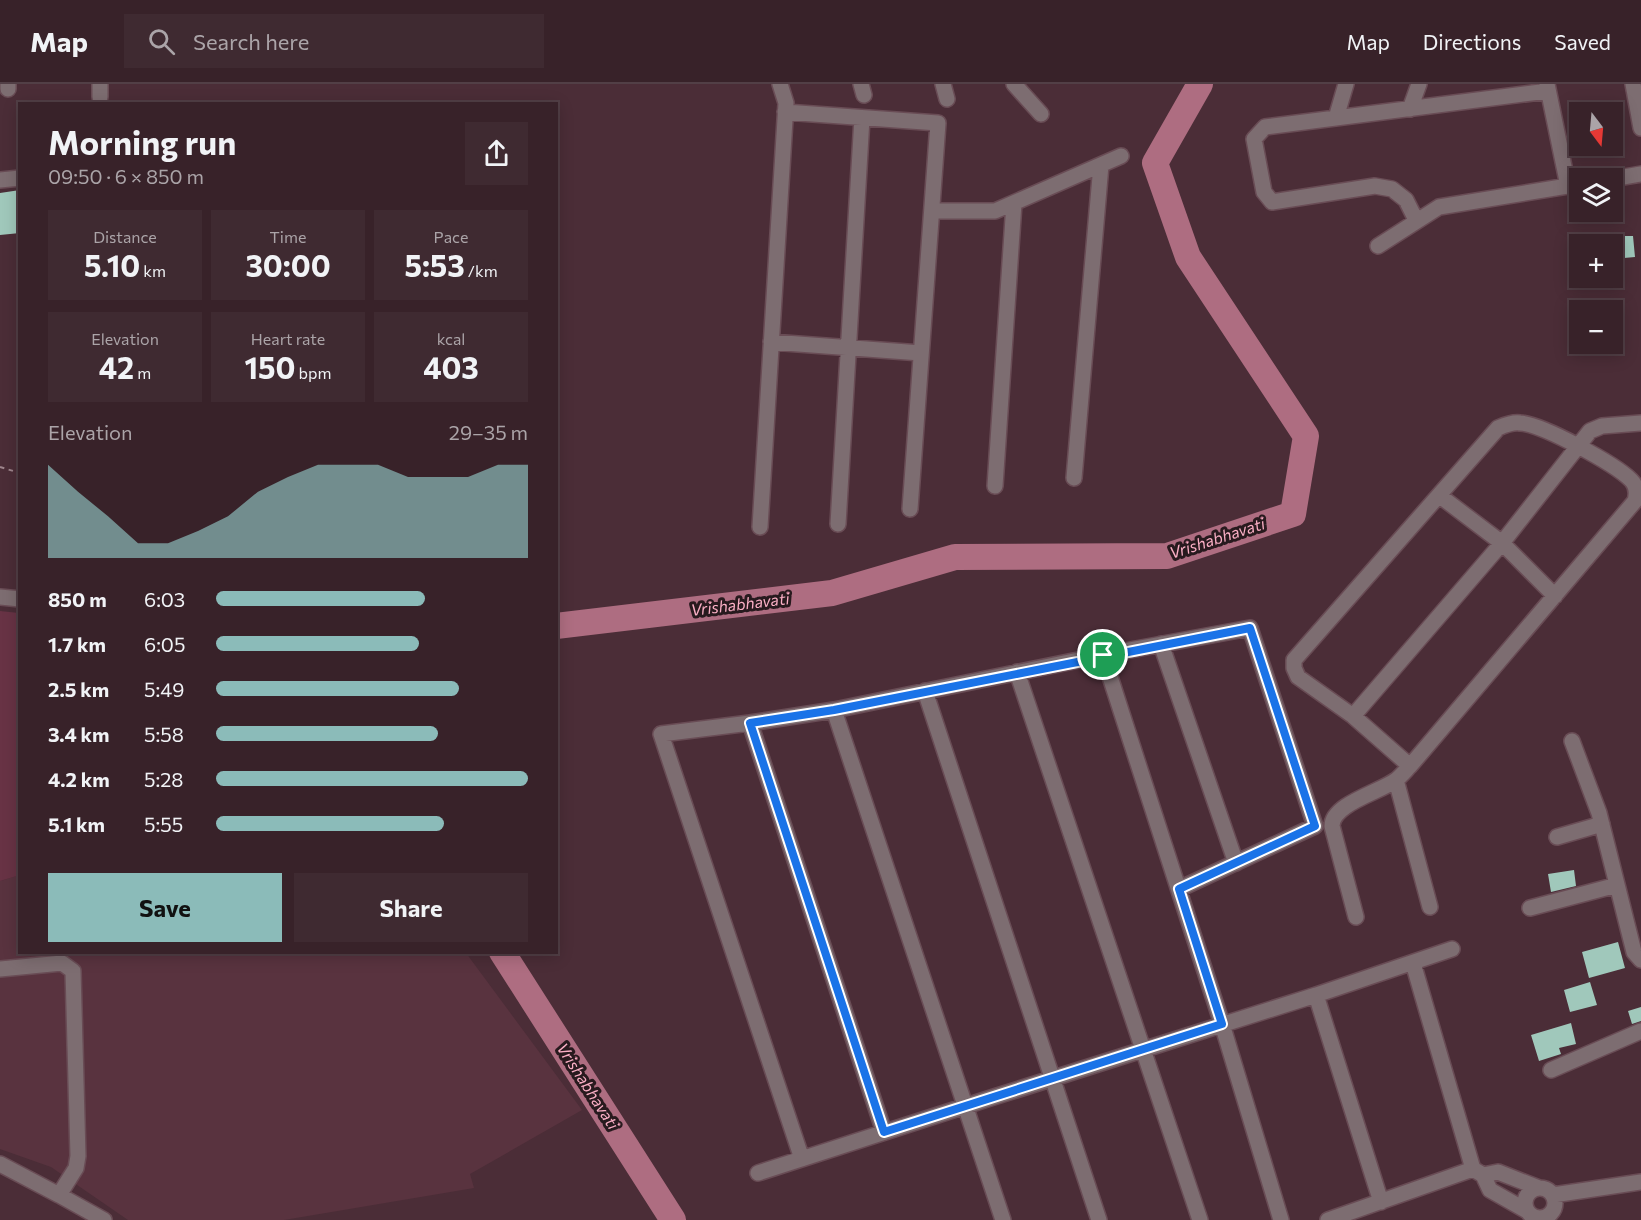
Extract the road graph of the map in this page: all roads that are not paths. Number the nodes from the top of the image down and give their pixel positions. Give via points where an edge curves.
1 (780, 84) edge
2 (1014, 84) edge
3 (1346, 84) edge
4 (1419, 84) edge
5 (1634, 84) edge
6 (1548, 88) edge
7 (1410, 109) junction
8 (786, 112) junction
9 (1041, 114) dead end
10 (862, 118) junction
11 (1336, 118) junction
12 (1641, 128) edge
13 (1120, 156) dead end
14 (1101, 165) junction
15 (1569, 168) edge
16 (1641, 174) edge
17 (1623, 177) edge
18 (18, 178) edge
19 (0, 180) edge
20 (1569, 186) edge
21 (1014, 203) junction
22 (932, 211) junction
23 (1416, 219) junction
24 (1378, 246) dead end
25 (771, 342) junction
26 (848, 348) junction
27 (921, 353) junction
28 (1641, 423) edge
29 (1578, 446) junction
30 (1074, 478) dead end
31 (1636, 480) edge
32 (995, 486) dead end
33 (1440, 496) junction
34 (910, 509) dead end
35 (838, 524) dead end
36 (760, 527) dead end
37 (1502, 543) junction
38 (1555, 596) junction
39 (0, 597) edge
40 (18, 599) edge
41 (1161, 644) junction
42 (1103, 655) junction
43 (1017, 672) junction
44 (925, 691) junction
45 (834, 710) junction
46 (1353, 716) junction
47 (750, 723) junction
48 (1572, 741) dead end
49 (1410, 766) junction
50 (1396, 780) junction
51 (1602, 824) junction
52 (1557, 837) dead end
53 (1236, 863) junction
54 (1617, 885) junction
55 (1179, 889) junction
56 (1430, 907) dead end
57 (1530, 908) dead end
58 (1356, 917) dead end
59 (1452, 949) dead end
60 (1641, 960) edge
61 (1413, 963) junction
62 (0, 969) edge
63 (1316, 995) junction
64 (1222, 1024) junction
65 (1641, 1031) edge
66 (1140, 1049) junction
67 (1551, 1070) dead end
68 (1052, 1080) junction
69 (966, 1106) junction
70 (884, 1132) junction
71 (802, 1158) junction
72 (0, 1164) edge
73 (1478, 1172) junction
74 (758, 1173) dead end
75 (1641, 1182) edge
76 (1546, 1191) junction
77 (59, 1195) junction
78 (1381, 1202) junction
79 (1527, 1211) junction
80 (104, 1220) edge
81 (1003, 1220) edge
82 (1099, 1220) edge
83 (1200, 1220) edge
84 (1281, 1220) edge
85 (1328, 1220) edge

1 - 8 street
2 - 9 street
3 - 11 street
4 - 7 street
5 - 12 street
6 - 7 street
6 - 15 street
7 - 11 street
8 - 10 street
8 - 25 street
10 - 22 street via 938,123
10 - 26 street
11 - 23 street via 1260,130 1254,139 1267,198 1277,203 1375,186 1392,189 1406,200
13 - 14 street
14 - 21 street
14 - 30 street
16 - 17 street
18 - 19 street
20 - 23 street via 1438,207
21 - 22 street via 995,211
21 - 32 street
22 - 27 street
23 - 24 street
25 - 26 street
25 - 36 street
26 - 27 street
26 - 35 street
27 - 34 street
28 - 29 street via 1590,430
29 - 31 street
29 - 33 street via 1532,425 1504,426
29 - 37 street
31 - 38 street via 1637,495 1632,507
33 - 37 street
33 - 46 street via 1294,660 1298,677
37 - 38 street
37 - 46 street
38 - 49 street
39 - 40 street
41 - 42 street
41 - 53 street
41 - 53 street via 1250,628 1315,826
42 - 43 street
42 - 55 street
43 - 44 street
43 - 66 street
44 - 45 street
44 - 68 street
45 - 47 street
45 - 69 street
46 - 49 street
47 - 70 street
47 - 71 street via 661,734
48 - 51 street
49 - 50 street
50 - 56 street
50 - 58 street via 1343,808 1332,822
51 - 52 street
51 - 54 street
53 - 55 street
54 - 57 street
54 - 60 street via 1634,952
55 - 64 street
59 - 61 street
61 - 63 street
61 - 73 street
62 - 77 street via 62,963 75,976 78,1156 76,1168
63 - 64 street
63 - 78 street
64 - 66 street
64 - 84 street
65 - 67 street
66 - 68 street
66 - 83 street
68 - 69 street
68 - 82 street
69 - 70 street
69 - 81 street
70 - 71 street
71 - 74 street
72 - 77 street
73 - 76 street via 1498,1172
73 - 78 street
73 - 79 street via 1490,1190
75 - 76 street
76 - 79 street via 1527,1196
76 - 79 street via 1555,1205 1548,1216 1534,1217
77 - 80 street
78 - 85 street

